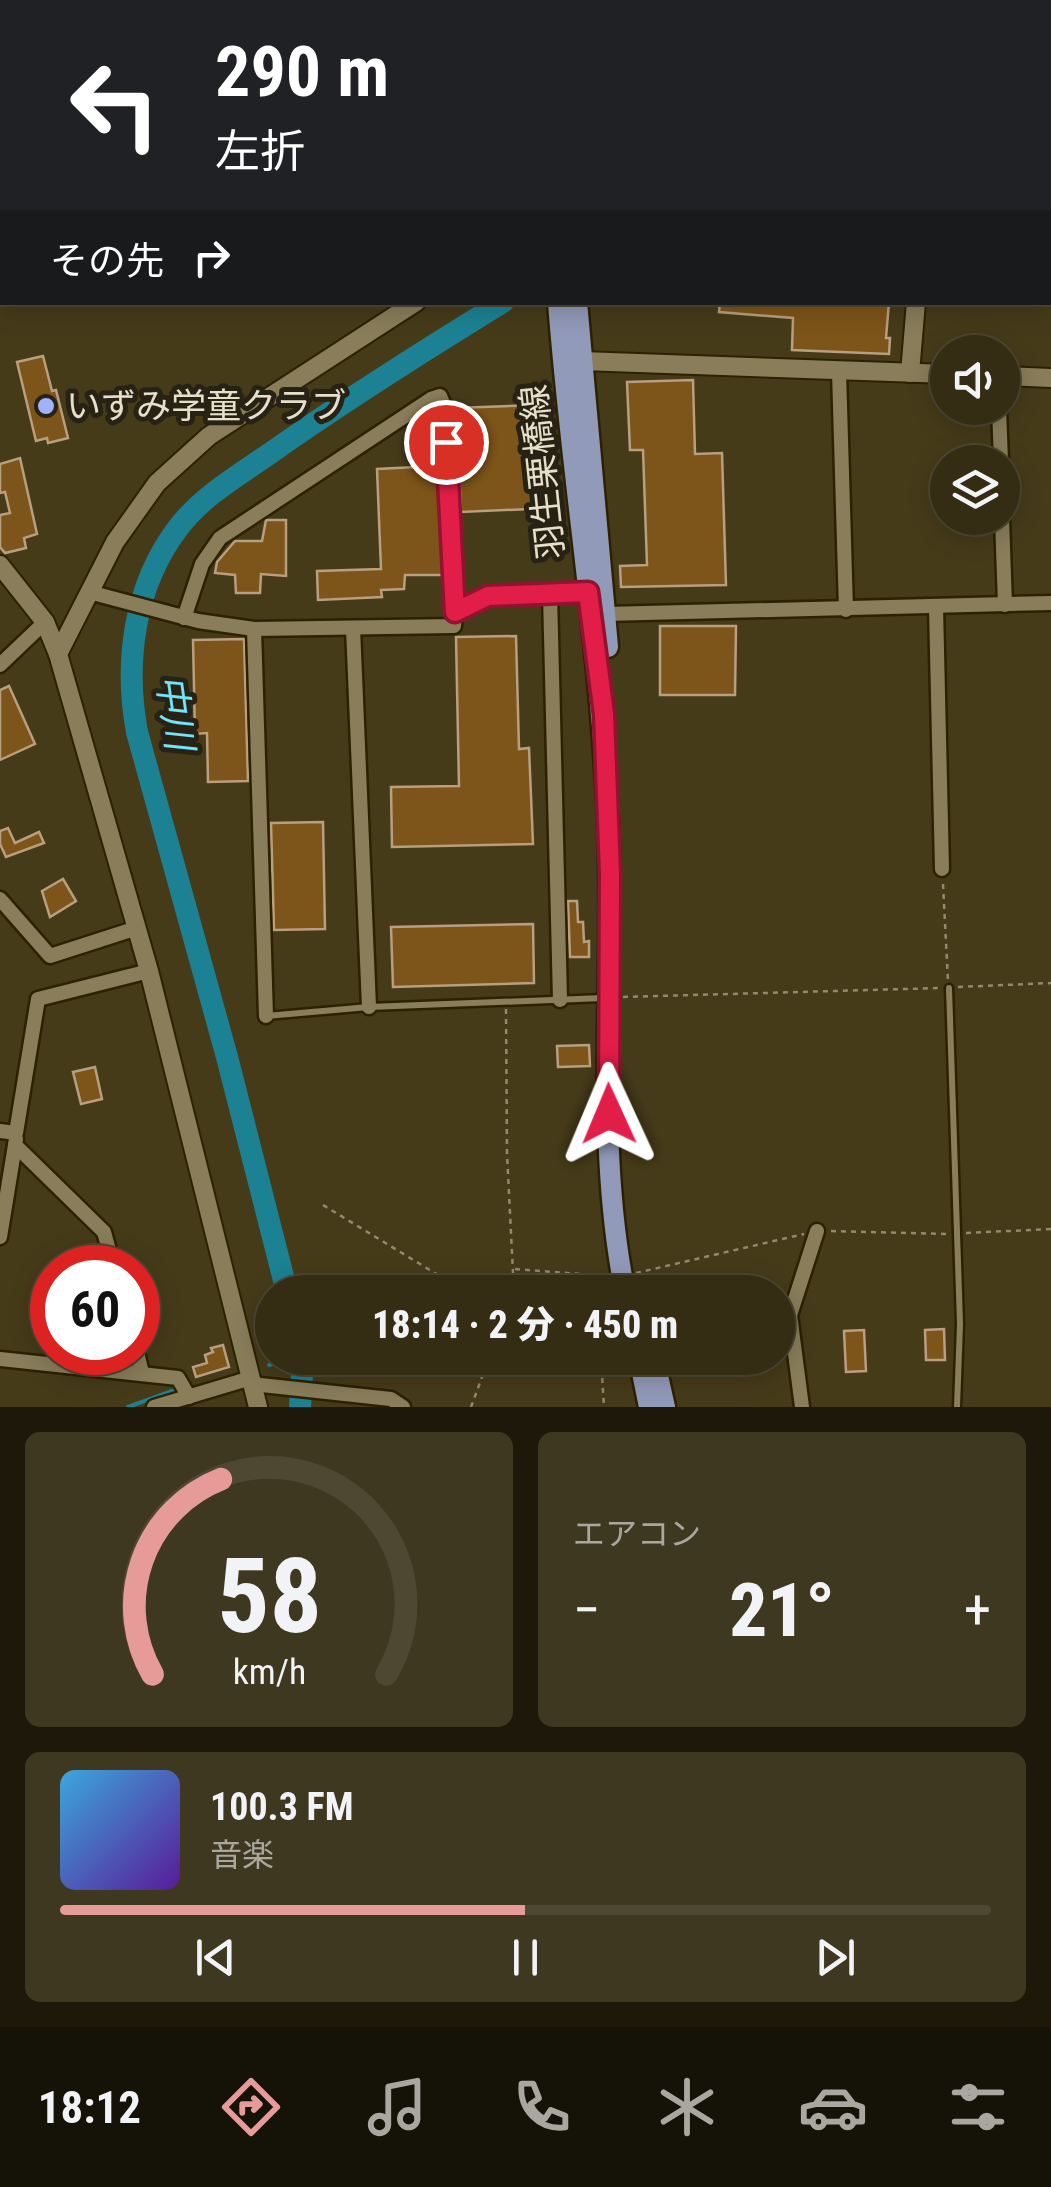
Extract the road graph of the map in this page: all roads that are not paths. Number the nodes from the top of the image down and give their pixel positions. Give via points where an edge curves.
1 (411, 305) edge
2 (564, 305) edge
3 (916, 305) edge
4 (574, 363) junction
5 (840, 370) junction
6 (910, 373) junction
7 (930, 374) edge
8 (1020, 377) edge
9 (1051, 378) edge
10 (1003, 535) edge
11 (0, 565) edge
12 (588, 592) junction
13 (97, 594) junction
14 (550, 594) junction
15 (1051, 604) edge
16 (1005, 605) junction
17 (936, 607) junction
18 (846, 610) junction
19 (455, 612) junction
20 (605, 614) junction
21 (184, 618) junction
22 (45, 622) junction
23 (353, 628) junction
24 (254, 629) junction
25 (58, 654) junction
26 (0, 665) edge
27 (942, 868) road end
28 (0, 899) edge
29 (137, 928) junction
30 (149, 971) junction
31 (949, 988) road end
32 (615, 997) junction
33 (560, 1000) junction
34 (369, 1006) junction
35 (266, 1016) joint
36 (0, 1131) edge
37 (16, 1139) junction
38 (817, 1231) road end
39 (0, 1237) edge
40 (108, 1245) edge
41 (629, 1275) edge
42 (0, 1359) edge
43 (30, 1362) edge
44 (160, 1375) edge
45 (642, 1375) edge
46 (658, 1375) edge
47 (252, 1381) junction
48 (189, 1397) junction
49 (395, 1404) edge
50 (154, 1407) edge
51 (258, 1407) edge
52 (649, 1407) edge
53 (665, 1407) edge
54 (802, 1407) edge
55 (957, 1407) edge

1 - 13 street via 209,436 157,483 115,542
2 - 4 main road, 羽生栗橋線
3 - 6 street
4 - 5 street
4 - 12 main road, 羽生栗橋線 via 574,491
4 - 20 main road, 羽生栗橋線
5 - 6 street
5 - 18 street
6 - 7 street
8 - 9 street
10 - 16 street
11 - 22 street
12 - 14 street
12 - 32 main road, 羽生栗橋線 via 604,714
13 - 21 street
13 - 25 street
14 - 19 street via 488,596
14 - 33 street
15 - 16 street
16 - 17 street
17 - 18 street
17 - 27 street
18 - 20 street
19 - 21 street via 440,396 220,538 202,564
19 - 23 street via 454,626
20 - 32 main road, 羽生栗橋線 via 622,871
21 - 24 street
22 - 25 street
22 - 26 street
23 - 24 street
23 - 34 street
24 - 35 street
25 - 29 street
28 - 29 street via 50,956
29 - 30 street
30 - 37 street via 38,1000
30 - 47 street
31 - 55 lane
32 - 33 lane
32 - 41 main road, 羽生栗橋線
33 - 34 lane
34 - 35 lane
36 - 37 street
37 - 39 street
37 - 40 street via 104,1232
38 - 54 street via 790,1315
42 - 43 street
44 - 48 street via 178,1378
45 - 52 main road
46 - 53 main road
47 - 48 street
47 - 49 street
47 - 51 street
48 - 50 street

